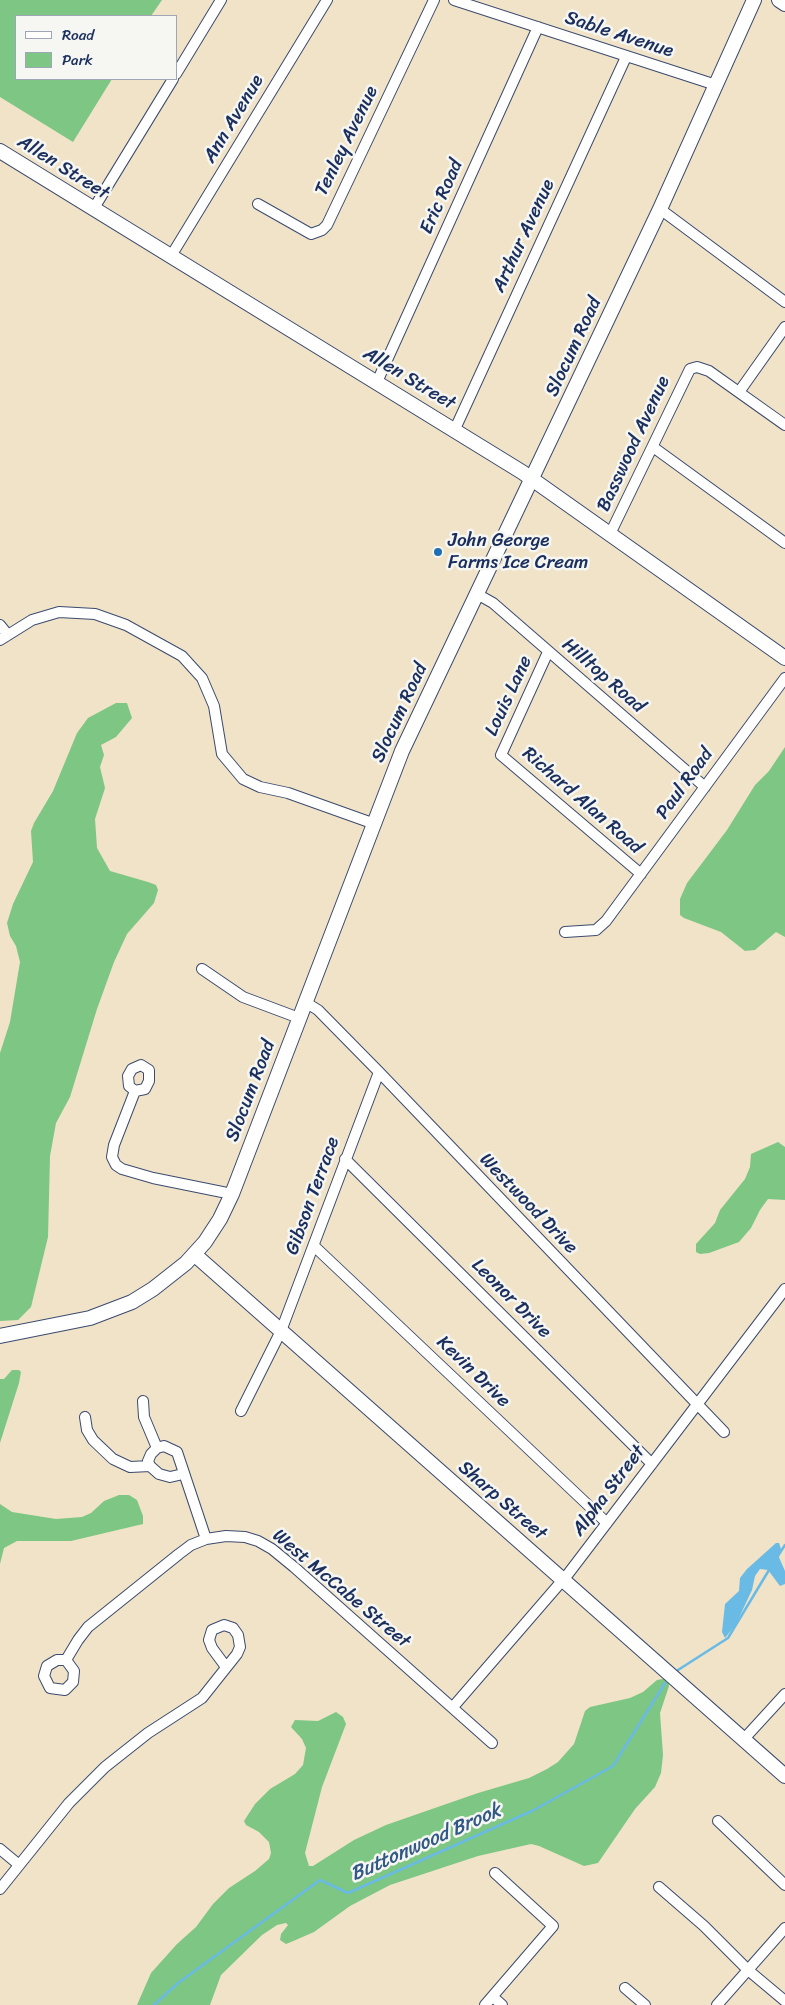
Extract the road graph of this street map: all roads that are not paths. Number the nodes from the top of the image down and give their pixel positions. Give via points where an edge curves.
1 (222, 0) edge
2 (327, 0) edge
3 (434, 0) edge
4 (454, 0) edge
5 (754, 0) edge
6 (779, 0) edge
7 (785, 4) edge
8 (538, 28) junction
9 (626, 57) junction
10 (178, 71) edge
11 (172, 80) edge
12 (716, 86) junction
13 (2, 156) edge
14 (258, 204) dead end
15 (94, 208) junction
16 (660, 209) junction
17 (171, 256) junction
18 (785, 302) edge
19 (785, 327) edge
20 (377, 382) junction
21 (739, 392) junction
22 (785, 425) edge
23 (455, 429) junction
24 (653, 447) junction
25 (531, 478) junction
26 (610, 534) junction
27 (785, 542) edge
28 (477, 594) junction
29 (0, 625) edge
30 (4, 638) edge
31 (548, 652) junction
32 (785, 658) edge
33 (785, 678) edge
34 (501, 755) joint
35 (705, 787) junction
36 (372, 823) junction
37 (641, 874) junction
38 (564, 932) dead end
39 (202, 969) dead end
40 (305, 1002) junction
41 (299, 1018) junction
42 (379, 1072) junction
43 (135, 1091) dead end
44 (345, 1159) junction
45 (232, 1194) junction
46 (314, 1246) junction
47 (194, 1254) junction
48 (785, 1289) edge
49 (281, 1331) junction
50 (0, 1336) edge
51 (143, 1401) dead end
52 (696, 1406) junction
53 (241, 1411) dead end
54 (85, 1417) dead end
55 (724, 1432) dead end
56 (157, 1448) junction
57 (652, 1464) junction
58 (150, 1466) junction
59 (183, 1474) junction
60 (607, 1523) junction
61 (206, 1539) junction
62 (563, 1580) junction
63 (66, 1660) dead end
64 (226, 1667) dead end
65 (785, 1694) edge
66 (453, 1706) junction
67 (743, 1740) junction
68 (492, 1743) dead end
69 (785, 1776) edge
70 (718, 1821) dead end
71 (0, 1849) edge
72 (18, 1864) junction
73 (495, 1872) dead end
74 (785, 1885) edge
75 (659, 1887) dead end
76 (0, 1889) edge
77 (785, 1928) edge
78 (748, 1970) junction
79 (625, 1988) dead end
80 (493, 1997) junction
81 (785, 2001) edge
82 (485, 2005) edge
83 (502, 2005) edge
84 (644, 2005) edge
85 (717, 2005) edge

1 - 10 street
2 - 17 street, Ann Avenue
3 - 14 street, Tenley Avenue via 324,227 311,234
4 - 8 street, Sable Avenue
5 - 12 street, Slocum Road
6 - 7 street
8 - 9 street, Sable Avenue
8 - 20 street, Eric Road
9 - 12 street, Sable Avenue
9 - 23 street, Arthur Avenue
11 - 15 street
12 - 16 street, Slocum Road
13 - 15 street, Allen Street
15 - 17 street, Allen Street
16 - 18 street
16 - 25 street, Slocum Road
17 - 20 street, Allen Street
19 - 21 street
20 - 23 street, Allen Street
21 - 22 street
21 - 24 street, Basswood Avenue via 709,371 697,367 690,369
23 - 25 street, Allen Street
24 - 26 street, Basswood Avenue
24 - 27 street
25 - 26 street, Allen Street
25 - 28 street, Slocum Road
26 - 32 street, Allen Street
28 - 31 street, Hilltop Road via 493,603
28 - 36 street, Slocum Road via 402,751
29 - 30 street
30 - 36 street via 32,620 59,612 95,614 126,625 173,650 202,678 214,706 222,754 243,779
31 - 34 street, Louis Lane
31 - 35 street, Hilltop Road
33 - 35 street, Paul Road
34 - 37 street, Richard Alan Road
35 - 37 street, Paul Road
36 - 40 street, Slocum Road
37 - 38 street, Paul Road via 614,912 596,930
39 - 41 street via 243,996
40 - 41 street, Slocum Road
40 - 42 street, Westwood Drive via 318,1010
41 - 45 street, Slocum Road
42 - 44 street, Gibson Terrace
42 - 52 street, Westwood Drive
43 - 45 street via 114,1145 113,1160 119,1168
44 - 46 street, Gibson Terrace
44 - 57 street, Leonor Drive
45 - 47 street, Slocum Road via 215,1227
46 - 49 street, Gibson Terrace
46 - 60 street, Kevin Drive
47 - 49 street, Sharp Street
47 - 50 street, Slocum Road via 153,1290 122,1306 90,1318
48 - 52 street, Alpha Street
49 - 53 street, Gibson Terrace
49 - 62 street, Sharp Street
51 - 56 street via 144,1417
52 - 55 street, Westwood Drive
52 - 57 street, Alpha Street
54 - 58 street via 94,1440 113,1459 130,1467
56 - 58 street via 150,1456
56 - 59 street via 164,1446 174,1450 180,1458
57 - 60 street, Alpha Street
58 - 59 street via 162,1475 174,1477
59 - 61 street
60 - 62 street, Alpha Street
61 - 63 street, West McCabe Street via 191,1545 88,1627
61 - 66 street, West McCabe Street via 245,1537 272,1549
62 - 66 street, Alpha Street
62 - 67 street, Sharp Street
64 - 72 street via 202,1698 148,1733 105,1767 69,1803
65 - 67 street
66 - 68 street, West McCabe Street
67 - 69 street, Sharp Street
70 - 74 street
71 - 72 street
72 - 76 street
73 - 80 street via 553,1926
75 - 78 street
77 - 78 street
78 - 81 street
78 - 85 street
79 - 84 street
80 - 82 street
80 - 83 street

